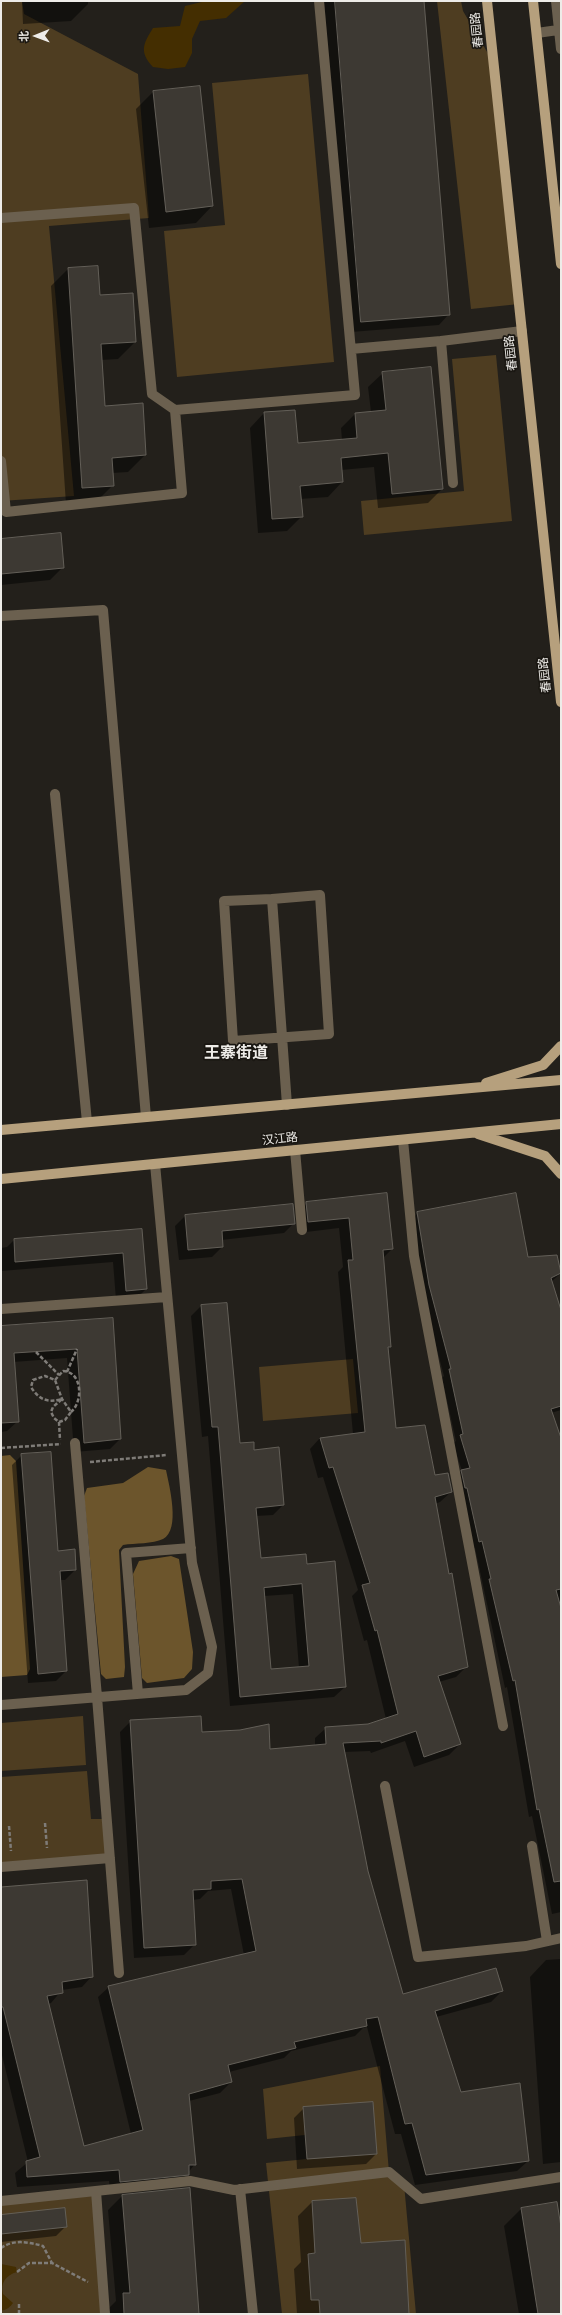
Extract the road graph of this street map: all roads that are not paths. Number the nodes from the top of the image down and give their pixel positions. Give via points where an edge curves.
1 (319, 1) edge
2 (487, 1) edge
3 (533, 1) edge
4 (556, 1) edge
5 (558, 30) junction
6 (537, 33) junction
7 (561, 49) edge
8 (1, 218) edge
9 (561, 264) edge
10 (522, 332) junction
11 (442, 341) junction
12 (351, 349) junction
13 (175, 410) junction
14 (1, 461) edge
15 (453, 483) dead end
16 (1, 616) edge
17 (561, 702) edge
18 (55, 794) dead end
19 (272, 899) junction
20 (282, 1037) junction
21 (561, 1046) edge
22 (561, 1080) edge
23 (466, 1089) junction
24 (287, 1104) junction
25 (146, 1117) junction
26 (87, 1122) junction
27 (561, 1124) edge
28 (1, 1130) edge
29 (474, 1133) junction
30 (403, 1140) junction
31 (295, 1150) junction
32 (155, 1164) junction
33 (561, 1174) edge
34 (1, 1179) edge
35 (302, 1230) dead end
36 (167, 1297) junction
37 (1, 1309) edge
38 (75, 1443) dead end
39 (191, 1548) junction
40 (138, 1694) junction
41 (97, 1697) junction
42 (1, 1705) edge
43 (503, 1726) dead end
44 (385, 1786) dead end
45 (532, 1846) dead end
46 (110, 1858) junction
47 (1, 1867) edge
48 (561, 1938) edge
49 (547, 1942) junction
50 (118, 1973) dead end
51 (561, 2177) edge
52 (240, 2190) junction
53 (96, 2191) junction
54 (1, 2201) edge
55 (105, 2314) edge
56 (252, 2314) edge

1 - 12 street
2 - 10 main road, 春园路
3 - 6 main road
4 - 5 street
5 - 6 street
5 - 7 street
6 - 9 main road
8 - 13 street via 134,208 152,394
10 - 11 street
10 - 17 main road, 春园路
11 - 12 street
11 - 15 street
12 - 13 street via 355,396
13 - 14 street via 182,493 6,512
16 - 25 street via 103,610
18 - 26 street
19 - 20 street
19 - 20 street via 320,895 329,1034
19 - 20 street via 224,901 233,1041
20 - 24 street
21 - 23 main road via 543,1065
22 - 23 main road
23 - 24 main road
24 - 25 main road
25 - 26 main road
26 - 28 main road
27 - 29 main road, 汉江路
29 - 30 main road, 汉江路
29 - 33 main road via 545,1156
30 - 31 main road, 汉江路
30 - 43 street via 414,1256
31 - 32 main road, 汉江路
31 - 35 street
32 - 34 main road, 汉江路
32 - 36 street
36 - 37 street
36 - 39 street
38 - 41 street
39 - 40 street via 212,1647 208,1674 186,1690
39 - 40 street via 126,1553
40 - 41 street
41 - 42 street
41 - 46 street
44 - 49 street via 418,1956
45 - 49 street
46 - 47 street
46 - 50 street
48 - 49 street
51 - 52 street via 422,2199 389,2172
52 - 53 street via 190,2181
52 - 56 street
53 - 54 street
53 - 55 street

